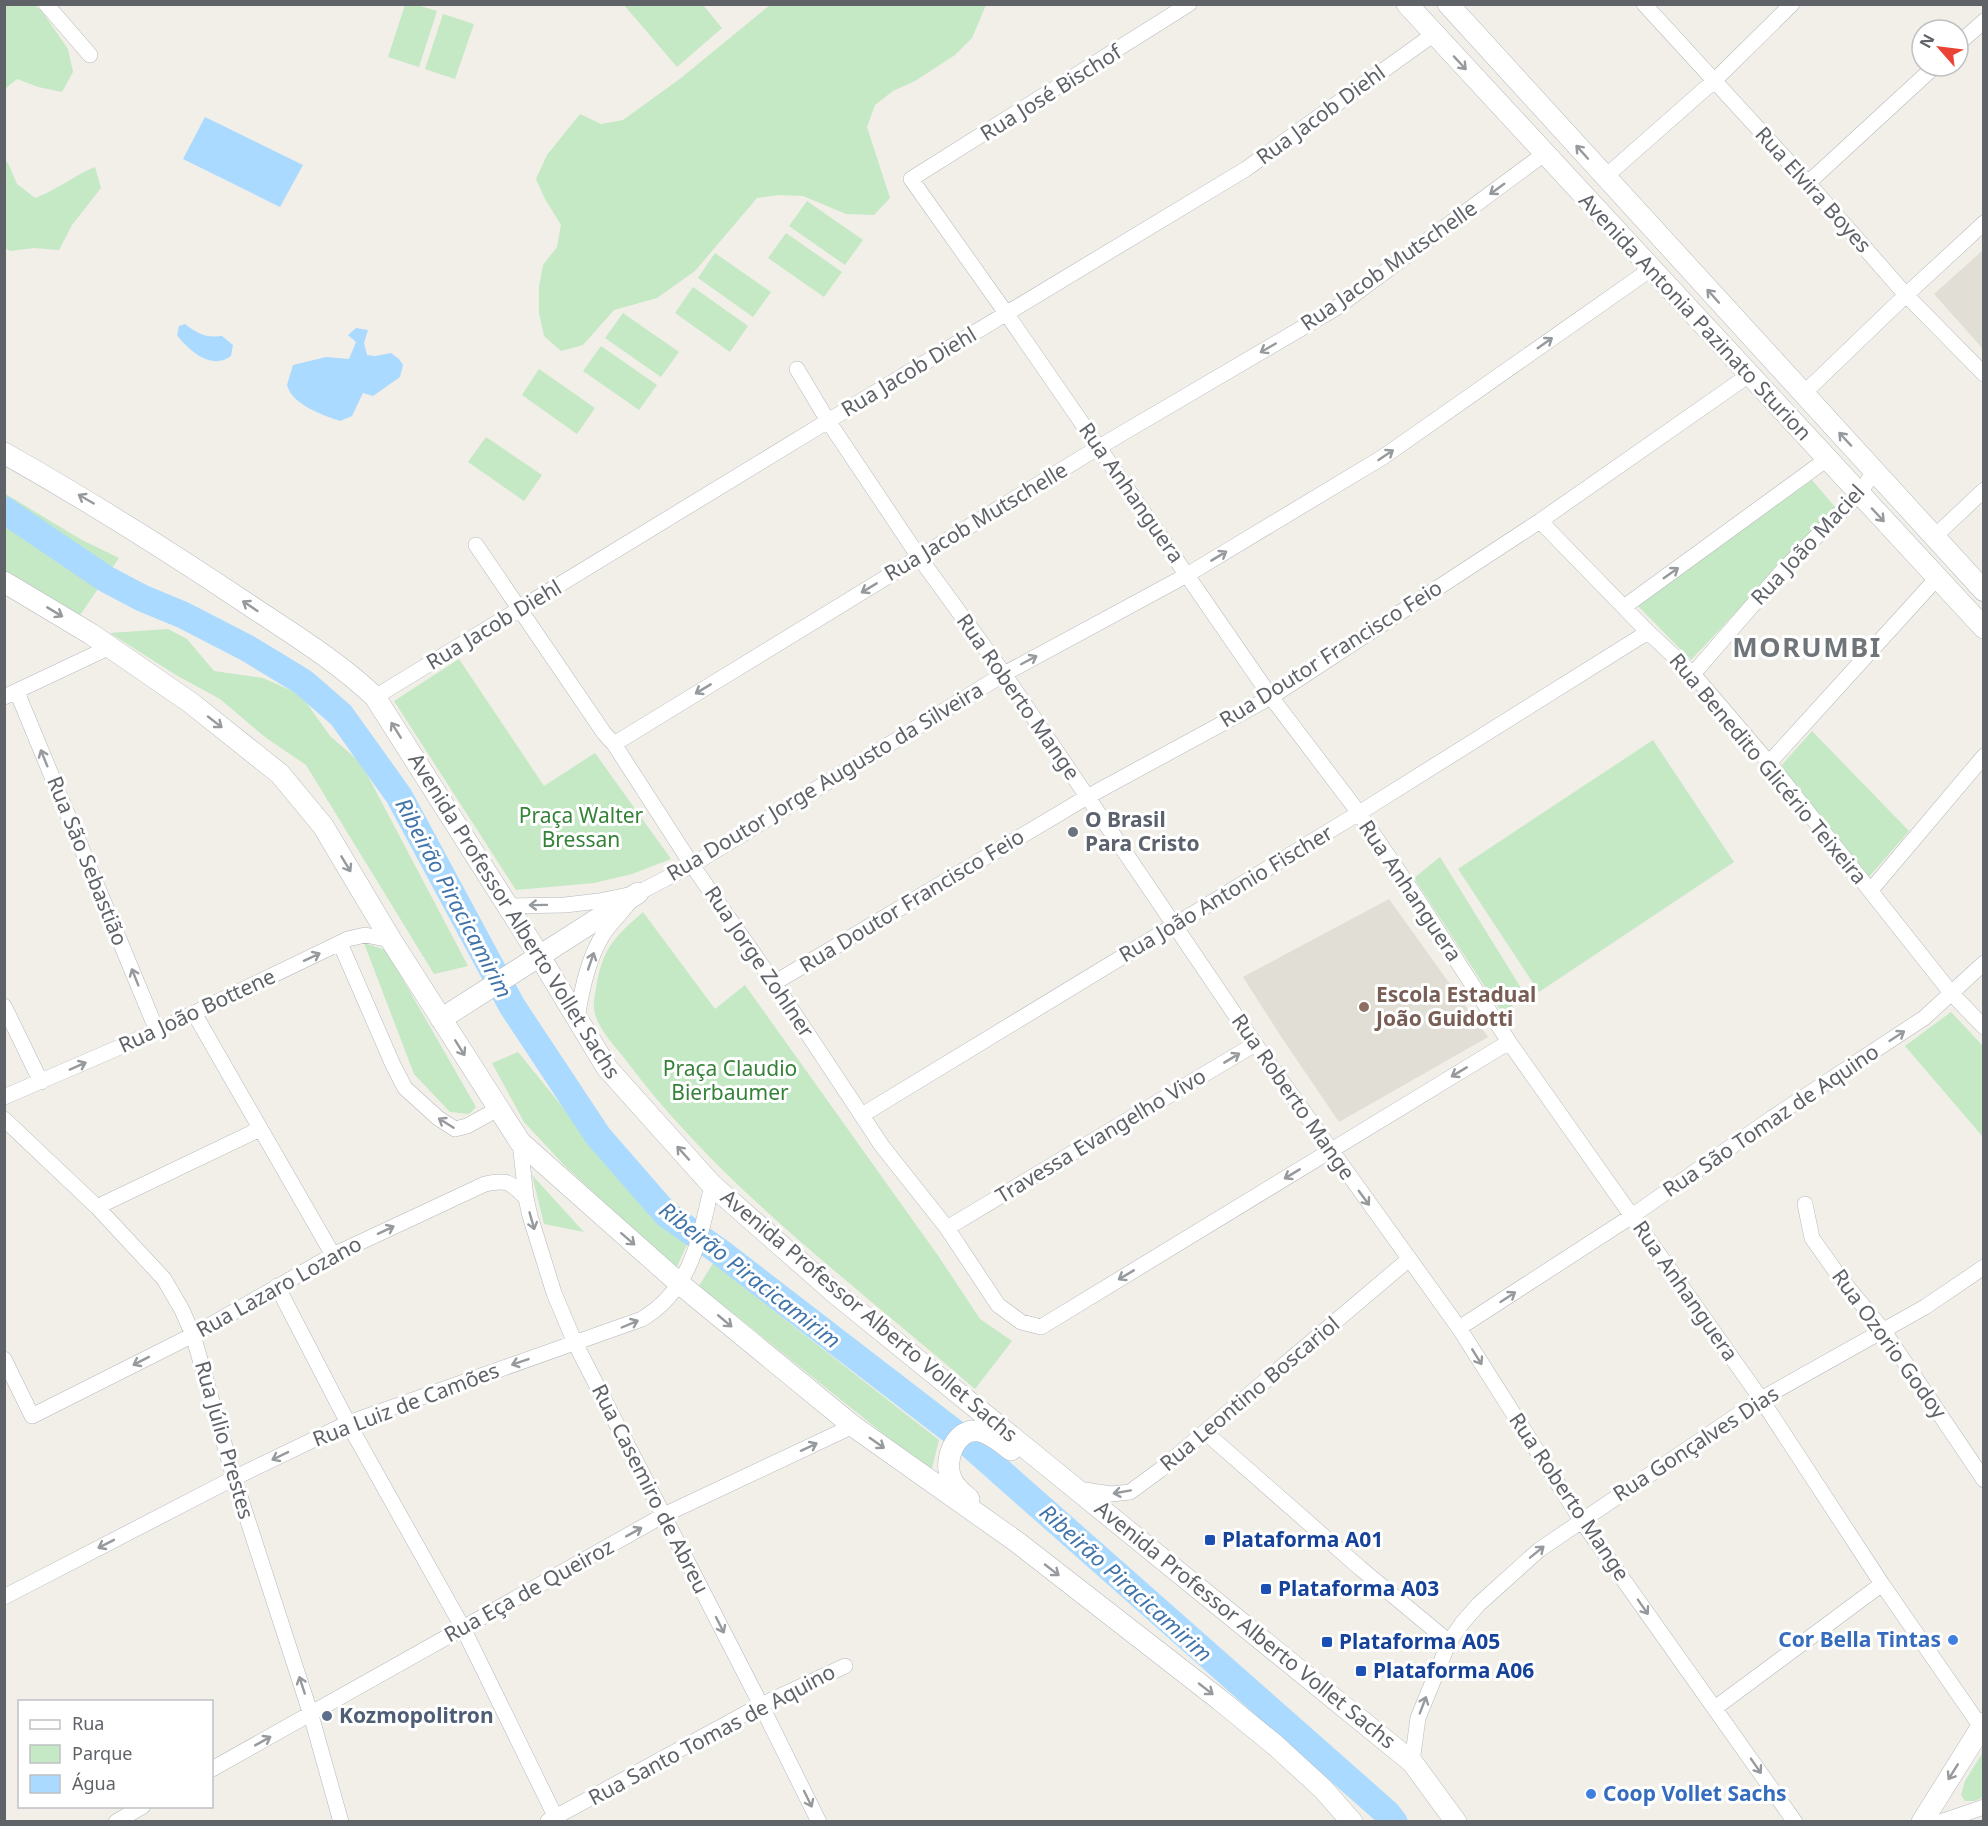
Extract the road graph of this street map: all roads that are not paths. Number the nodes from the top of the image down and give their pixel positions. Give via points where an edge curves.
1 (46, 4) edge
2 (1189, 4) edge
3 (1407, 4) edge
4 (1448, 4) edge
5 (1644, 4) edge
6 (1792, 4) edge
7 (1983, 21) edge
8 (1970, 33) edge
9 (1434, 34) junction
10 (90, 55) dead end
11 (1922, 78) edge
12 (1715, 81) junction
13 (1544, 154) junction
14 (1605, 177) junction
15 (911, 179) joint
16 (1808, 183) junction
17 (1983, 223) edge
18 (1650, 269) junction
19 (1906, 295) junction
20 (1006, 313) junction
21 (797, 369) dead end
22 (1983, 374) edge
23 (1749, 375) junction
24 (1803, 394) junction
25 (828, 421) junction
26 (1099, 447) junction
27 (4, 453) edge
28 (1827, 459) junction
29 (1871, 468) junction
30 (1983, 490) edge
31 (1859, 494) junction
32 (1540, 521) junction
33 (1934, 537) junction
34 (476, 545) dead end
35 (919, 557) junction
36 (1187, 575) junction
37 (1937, 578) junction
38 (4, 582) edge
39 (1983, 591) edge
40 (1624, 607) junction
41 (520, 609) junction
42 (1983, 628) edge
43 (1648, 632) junction
44 (110, 647) junction
45 (1004, 674) junction
46 (1693, 674) junction
47 (11, 695) edge
48 (375, 697) junction
49 (1271, 697) junction
50 (614, 744) junction
51 (1983, 756) edge
52 (1769, 764) junction
53 (1087, 797) junction
54 (1359, 813) junction
55 (692, 865) junction
56 (1871, 890) junction
57 (638, 893) junction
58 (506, 906) junction
59 (1174, 926) junction
60 (391, 940) junction
61 (340, 943) junction
62 (540, 957) junction
63 (1983, 963) edge
64 (774, 983) junction
65 (1952, 994) junction
66 (4, 1006) edge
67 (194, 1012) junction
68 (577, 1017) junction
69 (441, 1019) junction
70 (1983, 1027) edge
71 (157, 1031) junction
72 (1509, 1041) junction
73 (1255, 1044) junction
74 (41, 1082) junction
75 (4, 1097) edge
76 (498, 1109) junction
77 (862, 1115) junction
78 (4, 1119) edge
79 (260, 1129) junction
80 (520, 1142) junction
81 (1330, 1151) junction
82 (710, 1195) junction
83 (526, 1198) junction
84 (1805, 1204) dead end
85 (97, 1207) junction
86 (1632, 1216) junction
87 (947, 1228) junction
88 (333, 1255) junction
89 (1408, 1260) junction
90 (1983, 1267) edge
91 (680, 1284) junction
92 (277, 1286) junction
93 (1459, 1328) junction
94 (1883, 1330) junction
95 (193, 1335) junction
96 (575, 1342) junction
97 (4, 1359) edge
98 (1761, 1399) junction
99 (348, 1423) junction
100 (853, 1426) junction
101 (1205, 1432) junction
102 (234, 1478) junction
103 (1983, 1480) edge
104 (1078, 1489) junction
105 (664, 1515) junction
106 (1581, 1520) junction
107 (1017, 1542) junction
108 (1882, 1584) junction
109 (4, 1597) edge
110 (463, 1628) junction
111 (1449, 1642) junction
112 (845, 1666) dead end
113 (761, 1705) junction
114 (1715, 1708) junction
115 (312, 1715) junction
116 (1982, 1725) edge
117 (1412, 1762) junction
118 (213, 1768) edge
119 (1983, 1807) edge
120 (139, 1808) edge
121 (554, 1820) edge
122 (116, 1821) edge
123 (341, 1821) edge
124 (819, 1821) edge
125 (1352, 1821) edge
126 (1456, 1821) edge
127 (1795, 1821) edge
128 (1922, 1821) edge
129 (1940, 1821) edge

1 - 10 street
2 - 15 street, Rua José Bischof
3 - 9 main road, Avenida Antonia Pazinato Sturion
14 -> 4 main road, Avenida Antonia Pazinato Sturion
5 - 12 street, Rua Elvira Boyes
6 - 12 street
7 - 8 street
9 -> 13 main road, Avenida Antonia Pazinato Sturion
9 - 20 street, Rua Jacob Diehl via 1246,169
11 - 16 street
12 - 14 street
12 - 16 street, Rua Elvira Boyes
13 - 18 main road, Avenida Antonia Pazinato Sturion
13 -> 26 street, Rua Jacob Mutschelle via 1336,308
24 -> 14 main road, Avenida Antonia Pazinato Sturion
15 - 20 street, Rua Anhanguera
16 - 19 street, Rua Elvira Boyes
17 - 19 street
18 - 23 main road, Avenida Antonia Pazinato Sturion
36 -> 18 street, Rua Doutor Jorge Augusto da Silveira via 1383,457
19 - 22 street, Rua Elvira Boyes
19 - 24 street
20 - 25 street, Rua Jacob Diehl
20 - 26 street, Rua Anhanguera
21 - 25 street, Rua Roberto Mange
23 - 24 main road via 1758,370 1779,372
23 - 28 main road, Avenida Antonia Pazinato Sturion
23 - 32 street, Rua Doutor Francisco Feio
29 -> 24 main road, Avenida Antonia Pazinato Sturion
25 - 35 street, Rua Roberto Mange
25 - 41 street, Rua Jacob Diehl
26 - 35 street, Rua Jacob Mutschelle
26 - 36 street, Rua Anhanguera
48 -> 27 main road, Avenida Professor Alberto Vollet Sachs via 311,645 108,513
28 - 31 main road, Avenida Antonia Pazinato Sturion
40 -> 28 street
29 - 31 street, Rua João Maciel via 1871,476
29 - 33 main road, Avenida Antonia Pazinato Sturion
30 - 33 street
31 -> 37 main road, Avenida Antonia Pazinato Sturion
31 - 46 street, Rua João Maciel via 1784,569
32 - 40 street, Rua Benedito Glicério Teixeira
32 - 49 street, Rua Doutor Francisco Feio
33 - 39 main road, Avenida Antonia Pazinato Sturion
34 - 41 street, Rua Jorge Zohlner
35 - 45 street, Rua Roberto Mange
35 -> 50 street, Rua Jacob Mutschelle
45 -> 36 street, Rua Doutor Jorge Augusto da Silveira
36 - 49 street, Rua Anhanguera
37 - 42 main road, Avenida Antonia Pazinato Sturion
37 - 52 street
38 -> 44 main road
40 - 43 street, Rua Benedito Glicério Teixeira
41 - 48 street, Rua Jacob Diehl
41 - 50 street, Rua Jorge Zohlner
43 - 46 street, Rua Benedito Glicério Teixeira
43 - 54 street, Rua João Antonio Fischer
44 - 47 street
44 -> 60 main road via 191,703 280,774 324,826
45 - 53 street, Rua Roberto Mange
45 - 55 street, Rua Doutor Jorge Augusto da Silveira
46 - 52 street, Rua Benedito Glicério Teixeira
71 -> 47 street, Rua São Sebastião
58 -> 48 main road, Avenida Professor Alberto Vollet Sachs
49 - 53 street, Rua Doutor Francisco Feio
49 - 54 street, Rua Anhanguera
50 - 55 street, Rua Jorge Zohlner
51 - 56 street
52 - 56 street, Rua Benedito Glicério Teixeira
53 - 59 street, Rua Roberto Mange
53 - 64 street, Rua Doutor Francisco Feio
54 - 59 street, Rua João Antonio Fischer
54 - 72 street, Rua Anhanguera
55 - 57 street, Rua Doutor Jorge Augusto da Silveira
55 - 64 street, Rua Jorge Zohlner
56 - 65 street, Rua Benedito Glicério Teixeira
57 -> 58 street, Rua Doutor Jorge Augusto da Silveira via 566,905
57 - 62 main road
68 -> 57 street, Rua Doutor Jorge Augusto da Silveira via 593,954
58 - 62 main road, Avenida Professor Alberto Vollet Sachs
59 - 73 street, Rua Roberto Mange
59 - 77 street, Rua João Antonio Fischer
60 - 61 street, Rua João Bottene via 366,935
60 - 69 main road
67 -> 61 street, Rua João Bottene
76 -> 61 street via 455,1129 405,1088
62 - 68 main road, Avenida Professor Alberto Vollet Sachs
62 - 69 main road
63 - 65 street, Rua São Tomaz de Aquino
64 - 77 street, Rua Jorge Zohlner
65 - 70 street, Rua Benedito Glicério Teixeira
86 -> 65 street, Rua São Tomaz de Aquino via 1924,1018
66 - 74 street
67 - 71 street, Rua João Bottene
67 - 79 street
82 -> 68 main road, Avenida Professor Alberto Vollet Sachs via 607,1068
69 -> 76 main road
74 -> 71 street, Rua João Bottene
72 -> 81 street
72 - 86 street, Rua Anhanguera
73 - 81 street, Rua Roberto Mange
87 -> 73 street, Travessa Evangelho Vivo
74 - 75 street, Rua João Bottene
76 - 80 main road
77 - 87 street, Rua Jorge Zohlner
78 - 85 street, Rua Júlio Prestes
79 - 85 street
79 - 88 street
80 - 83 street, Rua Casemiro de Abreu
80 -> 91 main road
81 -> 87 street, Rua Jorge Zohlner via 1041,1327 1021,1322 998,1305
81 -> 89 street, Rua Roberto Mange
82 - 91 street, Rua Luiz de Camões via 693,1260
82 - 104 main road, Avenida Professor Alberto Vollet Sachs
88 -> 83 street, Rua Lazaro Lozano via 485,1184 502,1180
83 -> 96 street, Rua Casemiro de Abreu via 554,1293
84 - 94 street, Rua Ozorio Godoy via 1812,1238
85 - 95 street, Rua Júlio Prestes via 164,1279
93 -> 86 street, Rua São Tomaz de Aquino
86 - 98 street, Rua Anhanguera
88 - 92 street, Rua Lazaro Lozano
89 - 93 street, Rua Roberto Mange
89 - 101 street, Rua Leontino Boscariol
90 - 94 street, Rua Gonçalves Dias
96 -> 91 street, Rua Luiz de Camões via 642,1319
91 -> 100 main road
92 - 95 street, Rua Lazaro Lozano
92 - 99 street
93 -> 106 street, Rua Roberto Mange
94 - 98 street, Rua Gonçalves Dias
94 - 103 street, Rua Ozorio Godoy
95 -> 97 street, Rua Lazaro Lozano via 32,1416
95 - 102 street, Rua Júlio Prestes
96 -> 99 street, Rua Luiz de Camões
96 - 105 street, Rua Casemiro de Abreu
98 - 106 street, Rua Gonçalves Dias
98 - 108 street, Rua Anhanguera
99 -> 102 street, Rua Luiz de Camões
99 - 110 street
105 -> 100 street, Rua Eça de Queiroz
100 -> 107 main road
101 -> 104 street, Rua Leontino Boscariol via 1130,1492 1110,1494
101 - 111 street
102 -> 109 street, Rua Luiz de Camões
115 -> 102 street, Rua Júlio Prestes
104 - 107 main road via 1049,1478 993,1437 979,1431 965,1433 956,1441 948,1467 951,1478 956,1488
104 - 117 main road, Avenida Professor Alberto Vollet Sachs
110 -> 105 street, Rua Eça de Queiroz
105 -> 113 street, Rua Casemiro de Abreu
111 -> 106 street, Rua Gonçalves Dias via 1479,1604 1539,1550
106 -> 114 street, Rua Roberto Mange
107 -> 125 main road via 1266,1738
108 - 114 street
108 - 116 street, Rua Anhanguera
110 - 115 street, Rua Eça de Queiroz
110 - 121 street
117 -> 111 street, Rua Gonçalves Dias via 1418,1718
112 - 113 street, Rua Santo Tomas de Aquino
113 - 121 street, Rua Santo Tomas de Aquino
113 -> 124 street, Rua Casemiro de Abreu
114 -> 127 street, Rua Roberto Mange
118 -> 115 street, Rua Eça de Queiroz
115 - 123 street, Rua Júlio Prestes
116 -> 128 main road
117 - 126 main road, Avenida Professor Alberto Vollet Sachs
119 - 129 street
120 - 122 street

